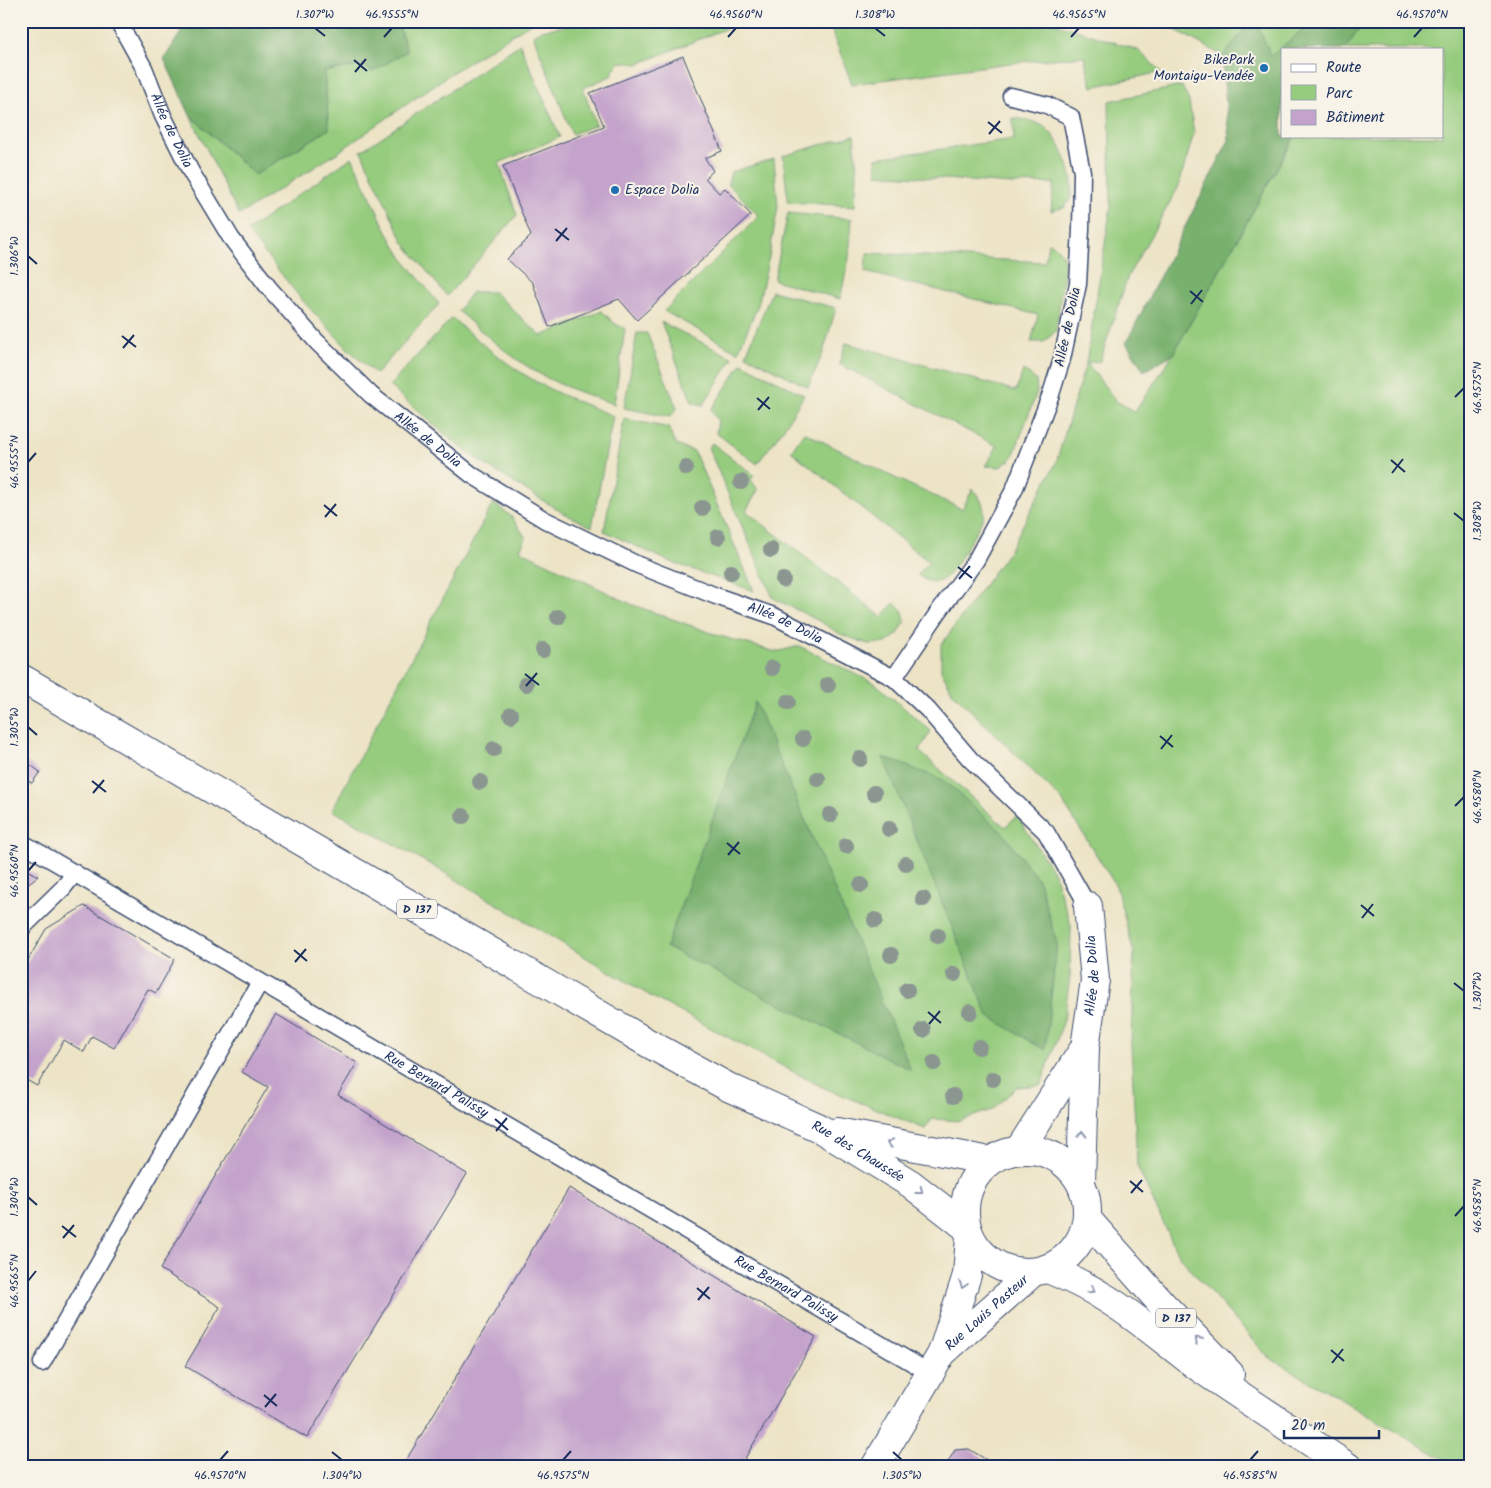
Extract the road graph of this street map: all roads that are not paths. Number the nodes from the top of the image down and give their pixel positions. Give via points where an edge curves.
1 (118, 21) edge
2 (1012, 96) dead end
3 (21, 678) edge
4 (894, 678) junction
5 (21, 842) edge
6 (75, 873) junction
7 (1088, 906) joint
8 (21, 929) edge
9 (260, 982) junction
10 (1085, 1047) junction
11 (818, 1128) junction
12 (1019, 1150) junction
13 (990, 1161) junction
14 (1081, 1183) junction
15 (1088, 1219) junction
16 (968, 1232) junction
17 (1040, 1271) junction
18 (936, 1363) junction
19 (42, 1364) dead end
20 (1267, 1414) junction
21 (875, 1467) edge
22 (1348, 1467) edge

1 - 4 lane, Allée de Dolia via 144,68 191,172 231,238 268,288 371,395 472,475 545,520 638,565 774,616
2 - 4 lane, Allée de Dolia via 1047,104 1071,117 1082,172 1078,284 1062,359 1014,490 976,560
3 - 11 main road, D 137 via 648,1043 728,1087
4 - 7 lane, Allée de Dolia via 928,710 970,759 1046,832
5 - 6 lane, Rue Bernard Palissy
6 - 8 lane
6 - 9 lane, Rue Bernard Palissy
7 - 10 main road, Allée de Dolia via 1095,980
9 - 18 lane, Rue Bernard Palissy
9 - 19 lane
10 - 12 main road, Allée de Dolia
14 -> 10 main road, Allée de Dolia
13 -> 11 main road, Rue des Chaussée / D 137
11 -> 16 main road, Rue des Chaussée / D 137 via 911,1184
12 - 13 main road
12 - 14 main road via 1038,1151 1056,1157
13 - 16 main road via 977,1174 968,1191 964,1208
14 - 15 main road via 1087,1200
15 - 17 main road via 1075,1249 1063,1261
20 -> 15 main road, D 137 via 1162,1304
16 - 17 main road via 980,1253 995,1265 1013,1272
16 -> 18 main road, Rue Louis Pasteur via 967,1275
17 - 18 main road, Rue Louis Pasteur
17 -> 20 main road, D 137 via 1082,1284 1104,1297
18 - 21 main road, Rue Louis Pasteur
20 - 22 main road, D 137

